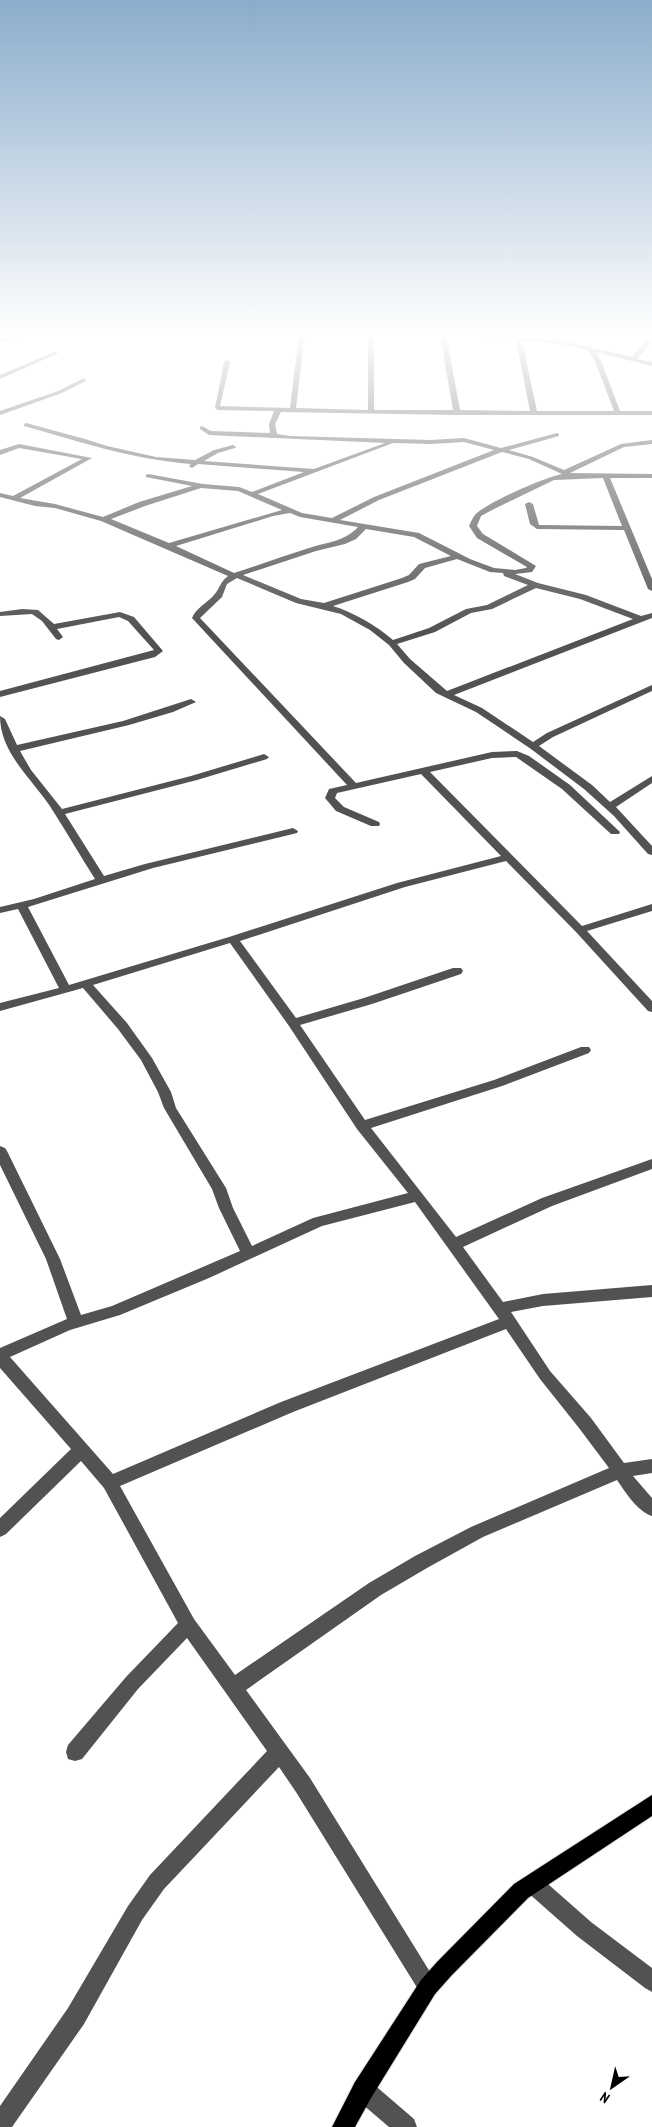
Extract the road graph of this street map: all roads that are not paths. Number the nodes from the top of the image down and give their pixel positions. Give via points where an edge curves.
1 (56, 433) edge
2 (217, 433) edge
3 (274, 435) joint
4 (558, 435) dead end
5 (397, 440) junction
6 (652, 442) edge
7 (0, 446) edge
8 (233, 447) dead end
9 (9, 448) junction
10 (500, 450) junction
11 (0, 452) edge
12 (194, 465) junction
13 (314, 472) junction
14 (569, 474) junction
15 (148, 476) dead end
16 (606, 476) junction
17 (652, 476) edge
18 (203, 486) junction
19 (0, 495) edge
20 (250, 495) junction
21 (15, 498) junction
22 (529, 504) dead end
23 (290, 511) junction
24 (104, 519) junction
25 (334, 520) junction
26 (365, 526) junction
27 (628, 528) junction
28 (169, 546) junction
29 (158, 549) dead end
30 (181, 552) junction
31 (459, 556) junction
32 (496, 570) junction
33 (235, 576) junction
34 (535, 585) junction
35 (652, 589) edge
36 (328, 606) junction
37 (0, 614) edge
38 (652, 615) edge
39 (641, 619) junction
40 (52, 627) junction
41 (59, 637) dead end
42 (392, 643) junction
43 (652, 688) edge
44 (0, 694) edge
45 (445, 695) junction
46 (191, 702) dead end
47 (0, 719) edge
48 (2, 730) edge
49 (534, 747) junction
50 (14, 749) junction
51 (264, 757) dead end
52 (424, 772) junction
53 (652, 779) edge
54 (352, 785) junction
55 (610, 806) junction
56 (59, 813) junction
57 (375, 824) dead end
58 (293, 831) dead end
59 (615, 832) dead end
60 (652, 852) edge
61 (508, 857) junction
62 (102, 881) junction
63 (22, 906) junction
64 (652, 907) edge
65 (0, 910) edge
66 (580, 930) junction
67 (233, 939) junction
68 (457, 971) dead end
69 (84, 984) junction
70 (66, 990) junction
71 (0, 1008) edge
72 (652, 1008) edge
73 (293, 1023) junction
74 (585, 1050) dead end
75 (362, 1126) junction
76 (1, 1155) edge
77 (652, 1164) edge
78 (418, 1196) junction
79 (453, 1245) junction
80 (249, 1255) junction
81 (652, 1291) edge
82 (500, 1308) junction
83 (76, 1322) junction
84 (508, 1322) junction
85 (0, 1356) edge
86 (82, 1449) junction
87 (652, 1466) edge
88 (620, 1471) junction
89 (110, 1482) junction
90 (652, 1509) edge
91 (0, 1529) edge
92 (188, 1625) junction
93 (234, 1687) junction
94 (75, 1752) dead end
95 (280, 1753) junction
96 (652, 1805) edge
97 (532, 1884) junction
98 (652, 1981) edge
99 (428, 1987) junction
100 (363, 2090) junction
101 (0, 2125) edge
102 (343, 2127) edge
103 (406, 2127) edge

1 - 12 street via 137,456
2 - 3 street
3 - 5 street
4 - 10 street
5 - 10 street via 464,440
5 - 13 street
6 - 14 street via 628,443
7 - 9 street
8 - 12 street via 218,449
9 - 11 street
9 - 21 street via 20,446 88,458
10 - 14 street via 531,458
10 - 25 street via 399,489
12 - 13 street
13 - 20 street
14 - 16 street
14 - 32 street via 552,478 478,515 473,526 480,536 532,566 515,572
15 - 18 street
16 - 17 street
16 - 27 street
18 - 20 street via 232,488
18 - 24 street
19 - 21 street
20 - 23 street
21 - 24 street
22 - 27 street via 537,528
23 - 25 street
23 - 28 street
24 - 28 street
25 - 26 street
26 - 31 street via 416,536
26 - 33 street via 342,542
27 - 35 street
28 - 30 street
29 - 30 street
30 - 33 street
31 - 32 street
31 - 36 street via 427,564 406,580
32 - 34 street
33 - 36 street via 299,601
33 - 54 street via 224,583 219,596 196,618
34 - 39 street via 583,597
34 - 42 street via 489,607 469,611 432,630
36 - 42 street via 372,628
37 - 40 street via 34,611
38 - 39 street
39 - 45 street
40 - 41 street
40 - 44 street via 120,614 131,619 159,651
42 - 45 street via 406,661
43 - 49 street via 550,735
45 - 49 street via 479,710
46 - 50 street via 139,720
47 - 48 street
48 - 50 street
49 - 55 street
50 - 56 street
51 - 56 street
52 - 54 street
52 - 59 street via 492,755 517,754 566,787
52 - 61 street
53 - 55 street
54 - 57 street via 335,789 330,798 340,809
55 - 60 street
56 - 62 street
58 - 62 street via 148,866
61 - 66 street
61 - 67 street via 401,885
62 - 63 street
63 - 65 street
63 - 70 street
64 - 66 street
66 - 72 street
67 - 69 street
67 - 73 street
68 - 73 street
69 - 70 street
69 - 80 street via 101,1000 153,1071 170,1108 219,1188
70 - 71 street
73 - 75 street
74 - 75 street via 498,1083
75 - 78 street
76 - 83 street via 53,1259
77 - 79 street via 547,1202
78 - 79 street
78 - 80 street via 318,1222 287,1234
79 - 82 street
80 - 83 street via 114,1311
81 - 82 street via 543,1300
82 - 84 street
83 - 85 street
84 - 88 street
84 - 89 street via 287,1407
85 - 86 street
86 - 89 street
86 - 91 street
87 - 88 street
88 - 90 street
88 - 93 street via 477,1532 421,1562 375,1589
89 - 92 street
92 - 93 street
92 - 94 street via 132,1683
93 - 95 street
95 - 99 street
95 - 101 street via 157,1882 135,1913 76,2016
96 - 97 main road
97 - 98 street
97 - 99 main road via 521,1890
99 - 100 main road
100 - 102 main road
100 - 103 street

